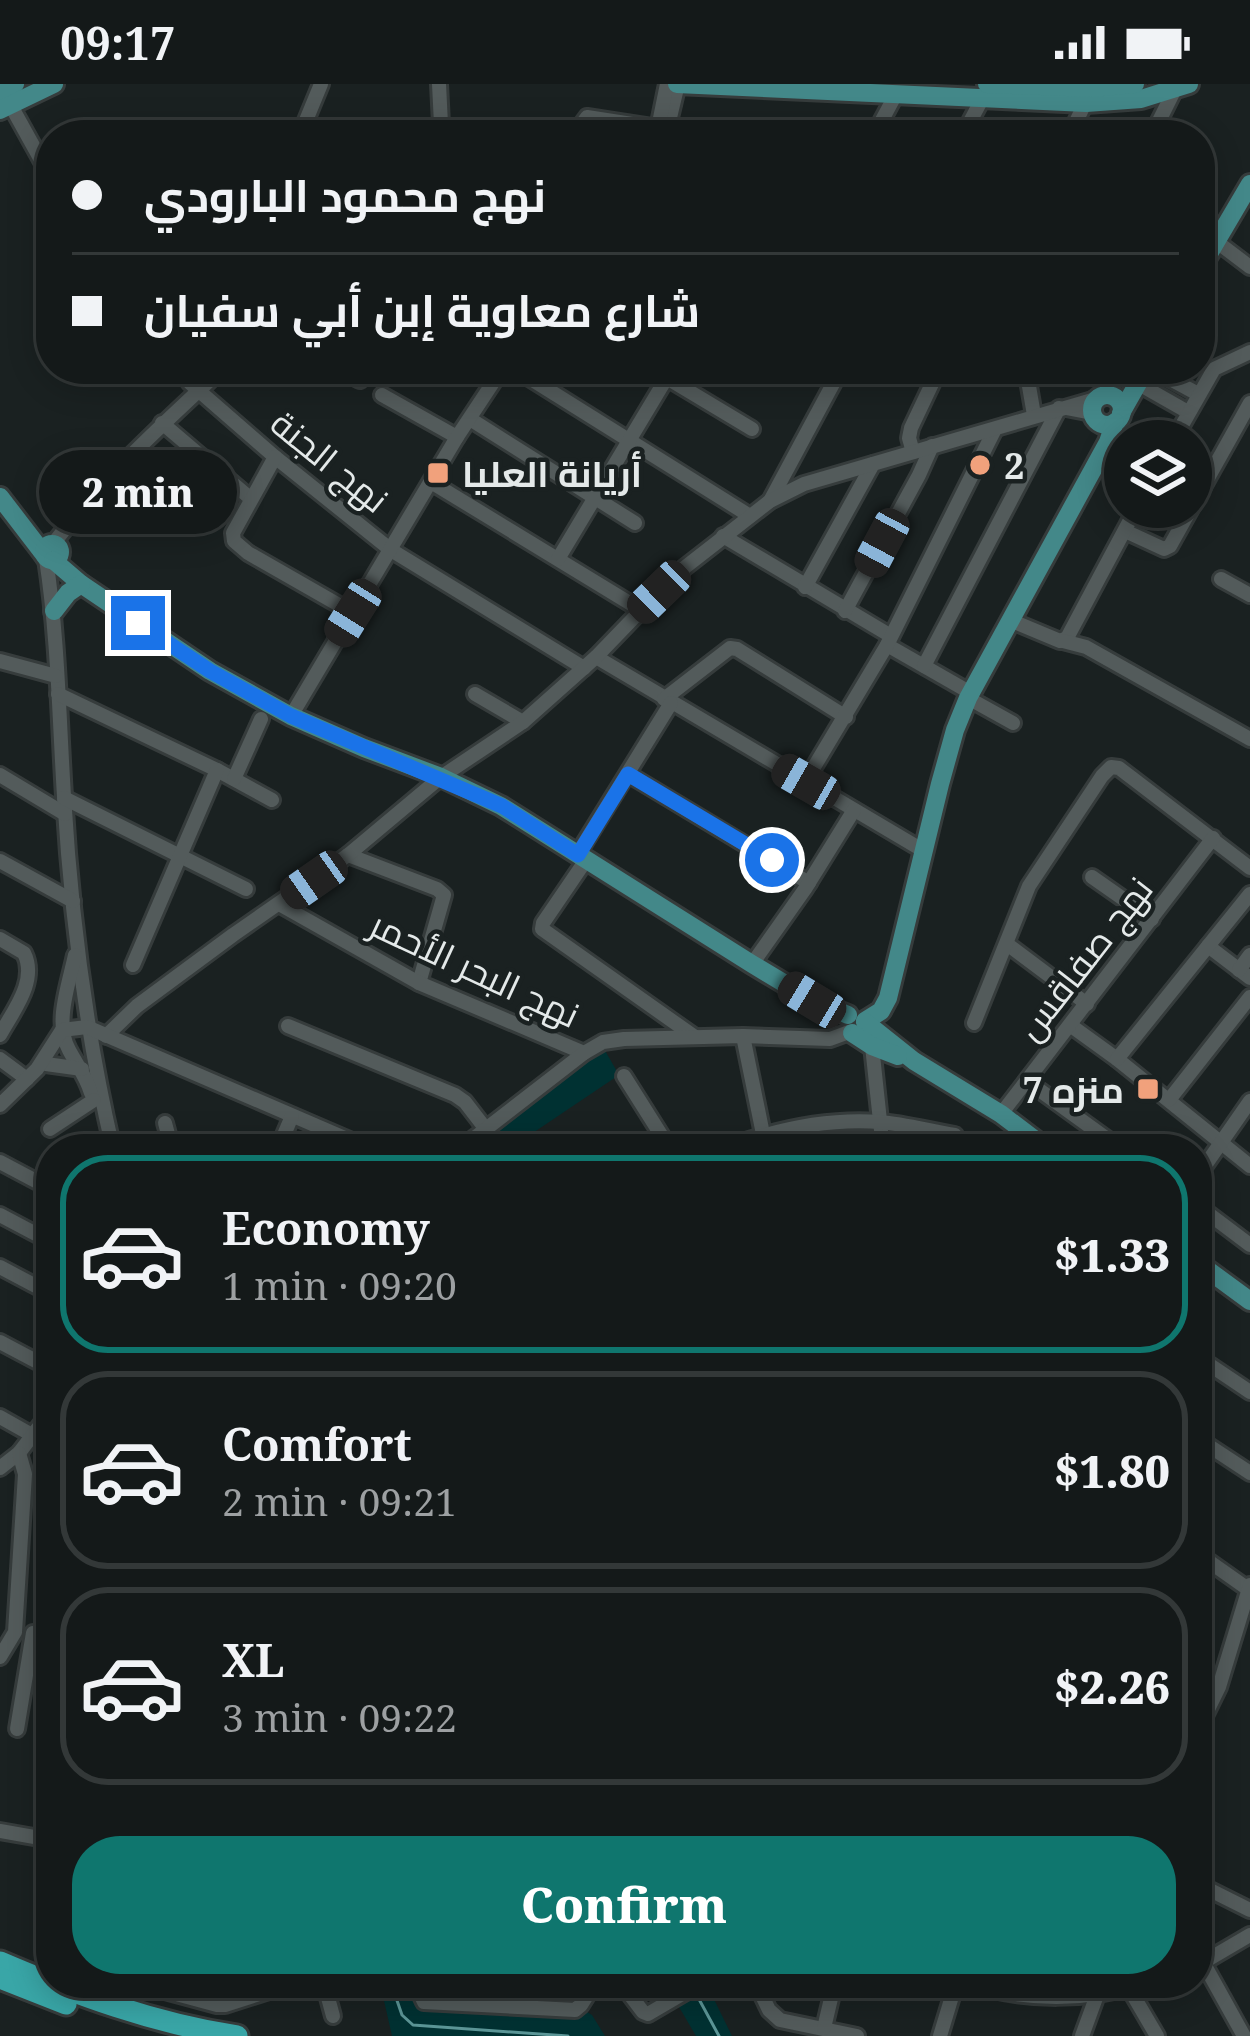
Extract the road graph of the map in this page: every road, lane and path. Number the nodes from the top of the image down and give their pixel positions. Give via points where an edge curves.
1 (54, 84) edge
2 (322, 84) edge
3 (440, 84) edge
4 (667, 84) edge
5 (678, 84) edge
6 (1135, 84) edge
7 (1182, 87) edge
8 (985, 92) edge
9 (896, 94) junction
10 (7, 96) edge
11 (1078, 104) edge
12 (308, 120) edge
13 (440, 120) edge
14 (664, 120) edge
15 (667, 120) edge
16 (882, 120) edge
17 (971, 120) edge
18 (1161, 120) edge
19 (36, 142) edge
20 (1250, 184) edge
21 (1215, 226) edge
22 (1215, 241) edge
23 (1250, 267) edge
24 (1250, 352) edge
25 (1215, 369) edge
26 (193, 384) edge
27 (205, 384) edge
28 (488, 384) edge
29 (539, 384) edge
30 (662, 384) edge
31 (685, 384) edge
32 (829, 384) edge
33 (931, 384) edge
34 (1029, 384) edge
35 (1134, 384) edge
36 (1156, 384) edge
37 (1172, 384) edge
38 (1204, 384) edge
39 (198, 390) junction
40 (1198, 394) junction
41 (382, 395) dead end
42 (1250, 403) edge
43 (1063, 408) junction
44 (1106, 410) junction
45 (1188, 412) junction
46 (1034, 415) junction
47 (470, 419) junction
48 (1184, 420) edge
49 (162, 422) junction
50 (913, 423) junction
51 (752, 429) dead end
52 (995, 429) junction
53 (457, 437) junction
54 (630, 439) junction
55 (925, 448) junction
56 (275, 457) junction
57 (879, 462) junction
58 (431, 482) junction
59 (250, 498) junction
60 (594, 499) junction
61 (770, 501) junction
62 (5, 509) edge
63 (750, 516) junction
64 (635, 523) dead end
65 (1127, 528) edge
66 (1125, 531) junction
67 (723, 536) junction
68 (392, 550) junction
69 (51, 551) junction
70 (558, 560) junction
71 (1221, 579) dead end
72 (81, 584) junction
73 (805, 587) junction
74 (1250, 595) edge
75 (114, 606) junction
76 (641, 610) junction
77 (54, 611) junction
78 (845, 611) junction
79 (353, 613) junction
80 (1012, 621) junction
81 (1067, 636) junction
82 (889, 641) junction
83 (0, 661) edge
84 (590, 663) junction
85 (924, 667) junction
86 (56, 676) junction
87 (58, 694) junction
88 (475, 694) dead end
89 (970, 695) junction
90 (667, 700) junction
91 (291, 716) junction
92 (846, 717) junction
93 (261, 719) dead end
94 (523, 722) junction
95 (1012, 723) dead end
96 (1250, 739) edge
97 (218, 770) junction
98 (628, 774) junction
99 (0, 775) edge
100 (441, 777) junction
101 (234, 779) junction
102 (806, 782) junction
103 (272, 800) dead end
104 (64, 806) junction
105 (854, 810) junction
106 (1213, 838) junction
107 (924, 851) junction
108 (182, 855) junction
109 (348, 855) junction
110 (582, 857) junction
111 (1248, 860) edge
112 (0, 862) edge
113 (1092, 877) dead end
114 (809, 883) junction
115 (246, 889) dead end
116 (1250, 894) edge
117 (73, 901) junction
118 (279, 904) junction
119 (1152, 919) junction
120 (0, 938) edge
121 (77, 944) junction
122 (1007, 944) junction
123 (1208, 946) junction
124 (1250, 955) edge
125 (133, 964) dead end
126 (752, 964) junction
127 (1245, 974) edge
128 (419, 983) junction
129 (1250, 997) edge
130 (1087, 1004) junction
131 (857, 1021) junction
132 (974, 1023) dead end
133 (1070, 1025) junction
134 (288, 1026) dead end
135 (62, 1030) junction
136 (96, 1034) junction
137 (0, 1035) edge
138 (743, 1036) junction
139 (696, 1037) junction
140 (872, 1046) junction
141 (68, 1048) junction
142 (135, 1048) junction
143 (584, 1053) junction
144 (0, 1059) edge
145 (1118, 1059) junction
146 (914, 1061) junction
147 (37, 1071) junction
148 (89, 1073) junction
149 (624, 1076) dead end
150 (1027, 1081) junction
151 (94, 1100) junction
152 (1169, 1100) junction
153 (1250, 1101) edge
154 (0, 1106) edge
155 (1001, 1114) junction
156 (292, 1116) junction
157 (881, 1122) junction
158 (165, 1123) dead end
159 (485, 1129) junction
160 (50, 1130) dead end
161 (105, 1134) edge
162 (106, 1134) edge
163 (168, 1134) edge
164 (284, 1134) edge
165 (334, 1134) edge
166 (479, 1134) edge
167 (661, 1134) edge
168 (764, 1134) joint
169 (882, 1134) edge
170 (949, 1134) edge
171 (1027, 1134) edge
172 (1099, 1134) edge
173 (1209, 1134) edge
174 (1212, 1136) edge
175 (1220, 1143) junction
176 (1212, 1155) edge
177 (0, 1162) edge
178 (1250, 1166) edge
179 (36, 1181) edge
180 (0, 1215) edge
181 (1212, 1216) edge
182 (36, 1234) edge
183 (1250, 1245) edge
184 (0, 1267) edge
185 (1212, 1273) edge
186 (36, 1286) edge
187 (1250, 1301) edge
188 (0, 1342) edge
189 (36, 1361) edge
190 (1212, 1370) edge
191 (1250, 1392) edge
192 (0, 1418) edge
193 (36, 1431) edge
194 (32, 1435) junction
195 (1212, 1448) edge
196 (19, 1454) junction
197 (0, 1468) edge
198 (1250, 1473) edge
199 (1212, 1563) edge
200 (1249, 1587) edge
201 (15, 1632) junction
202 (33, 1633) junction
203 (36, 1633) edge
204 (0, 1657) edge
205 (1212, 1701) edge
206 (17, 1729) dead end
207 (0, 1831) edge
208 (36, 1837) edge
209 (1212, 1890) edge
210 (1250, 1910) edge
211 (1250, 1935) edge
212 (1212, 1958) edge
213 (0, 1962) edge
214 (36, 1977) edge
215 (0, 1978) edge
216 (1212, 1982) edge
217 (36, 1992) edge
218 (51, 1998) edge
219 (88, 1998) edge
220 (191, 1998) edge
221 (247, 1998) edge
222 (328, 1998) edge
223 (422, 1998) edge
224 (585, 1998) edge
225 (632, 1998) edge
226 (675, 1998) edge
227 (764, 1998) edge
228 (831, 1998) edge
229 (951, 1998) edge
230 (1096, 1998) edge
231 (1139, 1998) edge
232 (333, 2016) dead end
233 (824, 2028) junction
234 (1244, 2028) edge
235 (161, 2036) edge
236 (237, 2036) edge
237 (857, 2036) edge
238 (940, 2036) edge
239 (1082, 2036) edge
240 (1157, 2036) edge

1 - 10 main road
2 - 12 street
3 - 13 street
4 - 14 street
5 - 9 main road
5 - 15 street
6 - 11 main road
7 - 11 main road
7 - 18 street
8 - 9 main road
8 - 11 main road
8 - 11 main road
8 - 17 street
9 - 16 street
10 - 19 street
20 - 21 main road
22 - 23 street
24 - 25 street
26 - 39 street, نهج الجنة
27 - 39 street
28 - 47 street
29 - 54 street
30 - 54 street
31 - 51 street
32 - 61 street
33 - 50 street
34 - 46 street
35 - 44 main road
36 - 45 street
37 - 40 street
38 - 40 street
39 - 49 street
39 - 56 street, نهج الجنة
40 - 45 street
41 - 53 street
42 - 66 street via 1170,546
43 - 44 street
43 - 46 street
43 - 85 street
44 - 80 main road via 1103,448
45 - 48 street
46 - 52 street
47 - 53 street
47 - 60 street
49 - 59 street
49 - 69 street via 90,496
50 - 55 street
50 - 55 street via 909,437
50 - 57 street
52 - 55 street
52 - 82 street
53 - 58 street
54 - 60 street
54 - 63 street
55 - 57 street
55 - 78 street via 919,476
56 - 59 street
56 - 68 street, نهج الجنة
57 - 61 street
57 - 73 street
58 - 68 street
58 - 70 street
59 - 79 street via 233,533 239,547
60 - 64 street
60 - 70 street
61 - 63 street
62 - 69 main road
63 - 67 street
65 - 66 street
66 - 81 street
67 - 73 street
67 - 76 street
68 - 79 street
68 - 84 street, نهج الجنة
69 - 72 main road
69 - 75 main road
69 - 77 street
70 - 76 street
71 - 74 street
72 - 75 main road
72 - 77 main road
73 - 78 street
75 - 91 main road
76 - 84 street
77 - 86 street
78 - 82 street
79 - 91 street
80 - 81 street
80 - 89 main road
81 - 96 street
82 - 85 street
82 - 92 street
83 - 86 street
84 - 90 street, نهج الجنة
84 - 94 street
85 - 89 street
86 - 87 street
87 - 97 street
87 - 104 street
88 - 94 street
89 - 95 street
89 - 107 main road
90 - 92 street via 730,648
90 - 98 street
90 - 102 street, نهج الجنة
91 - 100 main road
92 - 102 street
93 - 101 street
94 - 100 street
97 - 101 street
97 - 108 street
98 - 110 street
98 - 114 street
99 - 104 street
100 - 109 street
100 - 110 main road
101 - 103 street
102 - 105 street, نهج الجنة
104 - 108 street
104 - 117 street
105 - 107 street, نهج الجنة
105 - 114 street
106 - 111 street
106 - 119 street, نهج صفاقس
106 - 122 street via 1116,767 1035,874
107 - 131 main road via 890,991
108 - 115 street
108 - 125 street
109 - 118 street
109 - 128 street via 444,895
110 - 126 main road
110 - 139 street via 542,929
112 - 117 street
113 - 119 street
114 - 126 street
116 - 123 street
117 - 121 street
118 - 128 street, نهج البحر الأحمر
118 - 136 street
119 - 130 street, نهج صفاقس
120 - 137 street via 24,953 29,967
121 - 135 street
121 - 136 street
122 - 130 street
122 - 132 street
123 - 127 street
123 - 145 street
124 - 127 street
126 - 131 main road via 832,1017
128 - 143 street, نهج البحر الأحمر
129 - 152 street
130 - 133 street, نهج صفاقس
131 - 138 street via 811,1036
131 - 140 main road
131 - 146 main road
133 - 145 street
133 - 150 street, نهج صفاقس
134 - 159 street via 455,1095
135 - 136 street
135 - 141 street
135 - 147 street
136 - 141 street
136 - 142 street
136 - 148 street
138 - 139 street
138 - 168 street
139 - 143 street via 613,1040
140 - 146 main road
140 - 157 street
141 - 147 street
141 - 148 street
142 - 148 street via 107,1054
142 - 156 street
143 - 159 street
144 - 147 street
145 - 152 street
146 - 155 main road
147 - 148 street
147 - 154 street
148 - 151 street
148 - 162 street
149 - 167 street
150 - 155 street, نهج صفاقس
150 - 172 street
151 - 160 street
151 - 161 street
152 - 173 street
153 - 175 street
155 - 171 main road
156 - 164 street
156 - 165 street
157 - 168 street
157 - 169 street
157 - 170 street
158 - 163 street
159 - 166 street
174 - 175 street
175 - 176 street
175 - 178 street
177 - 179 street
180 - 182 street
181 - 183 street
184 - 186 street
185 - 187 main road
188 - 189 street
190 - 191 street
192 - 194 street
193 - 194 street
194 - 196 street
195 - 198 street
196 - 197 street
196 - 201 street via 25,1474
199 - 200 street
200 - 205 street
201 - 202 street
201 - 204 street
202 - 203 street
202 - 206 street
207 - 208 street
209 - 210 street
211 - 212 street
213 - 214 highway
215 - 217 highway
216 - 234 street
218 - 235 highway
219 - 236 highway
220 - 221 street via 217,2005
222 - 232 street
223 - 224 street via 574,2010
225 - 226 street via 648,2014
227 - 233 street via 780,2020
228 - 233 street
229 - 238 street
230 - 239 street
231 - 240 street
233 - 237 street

